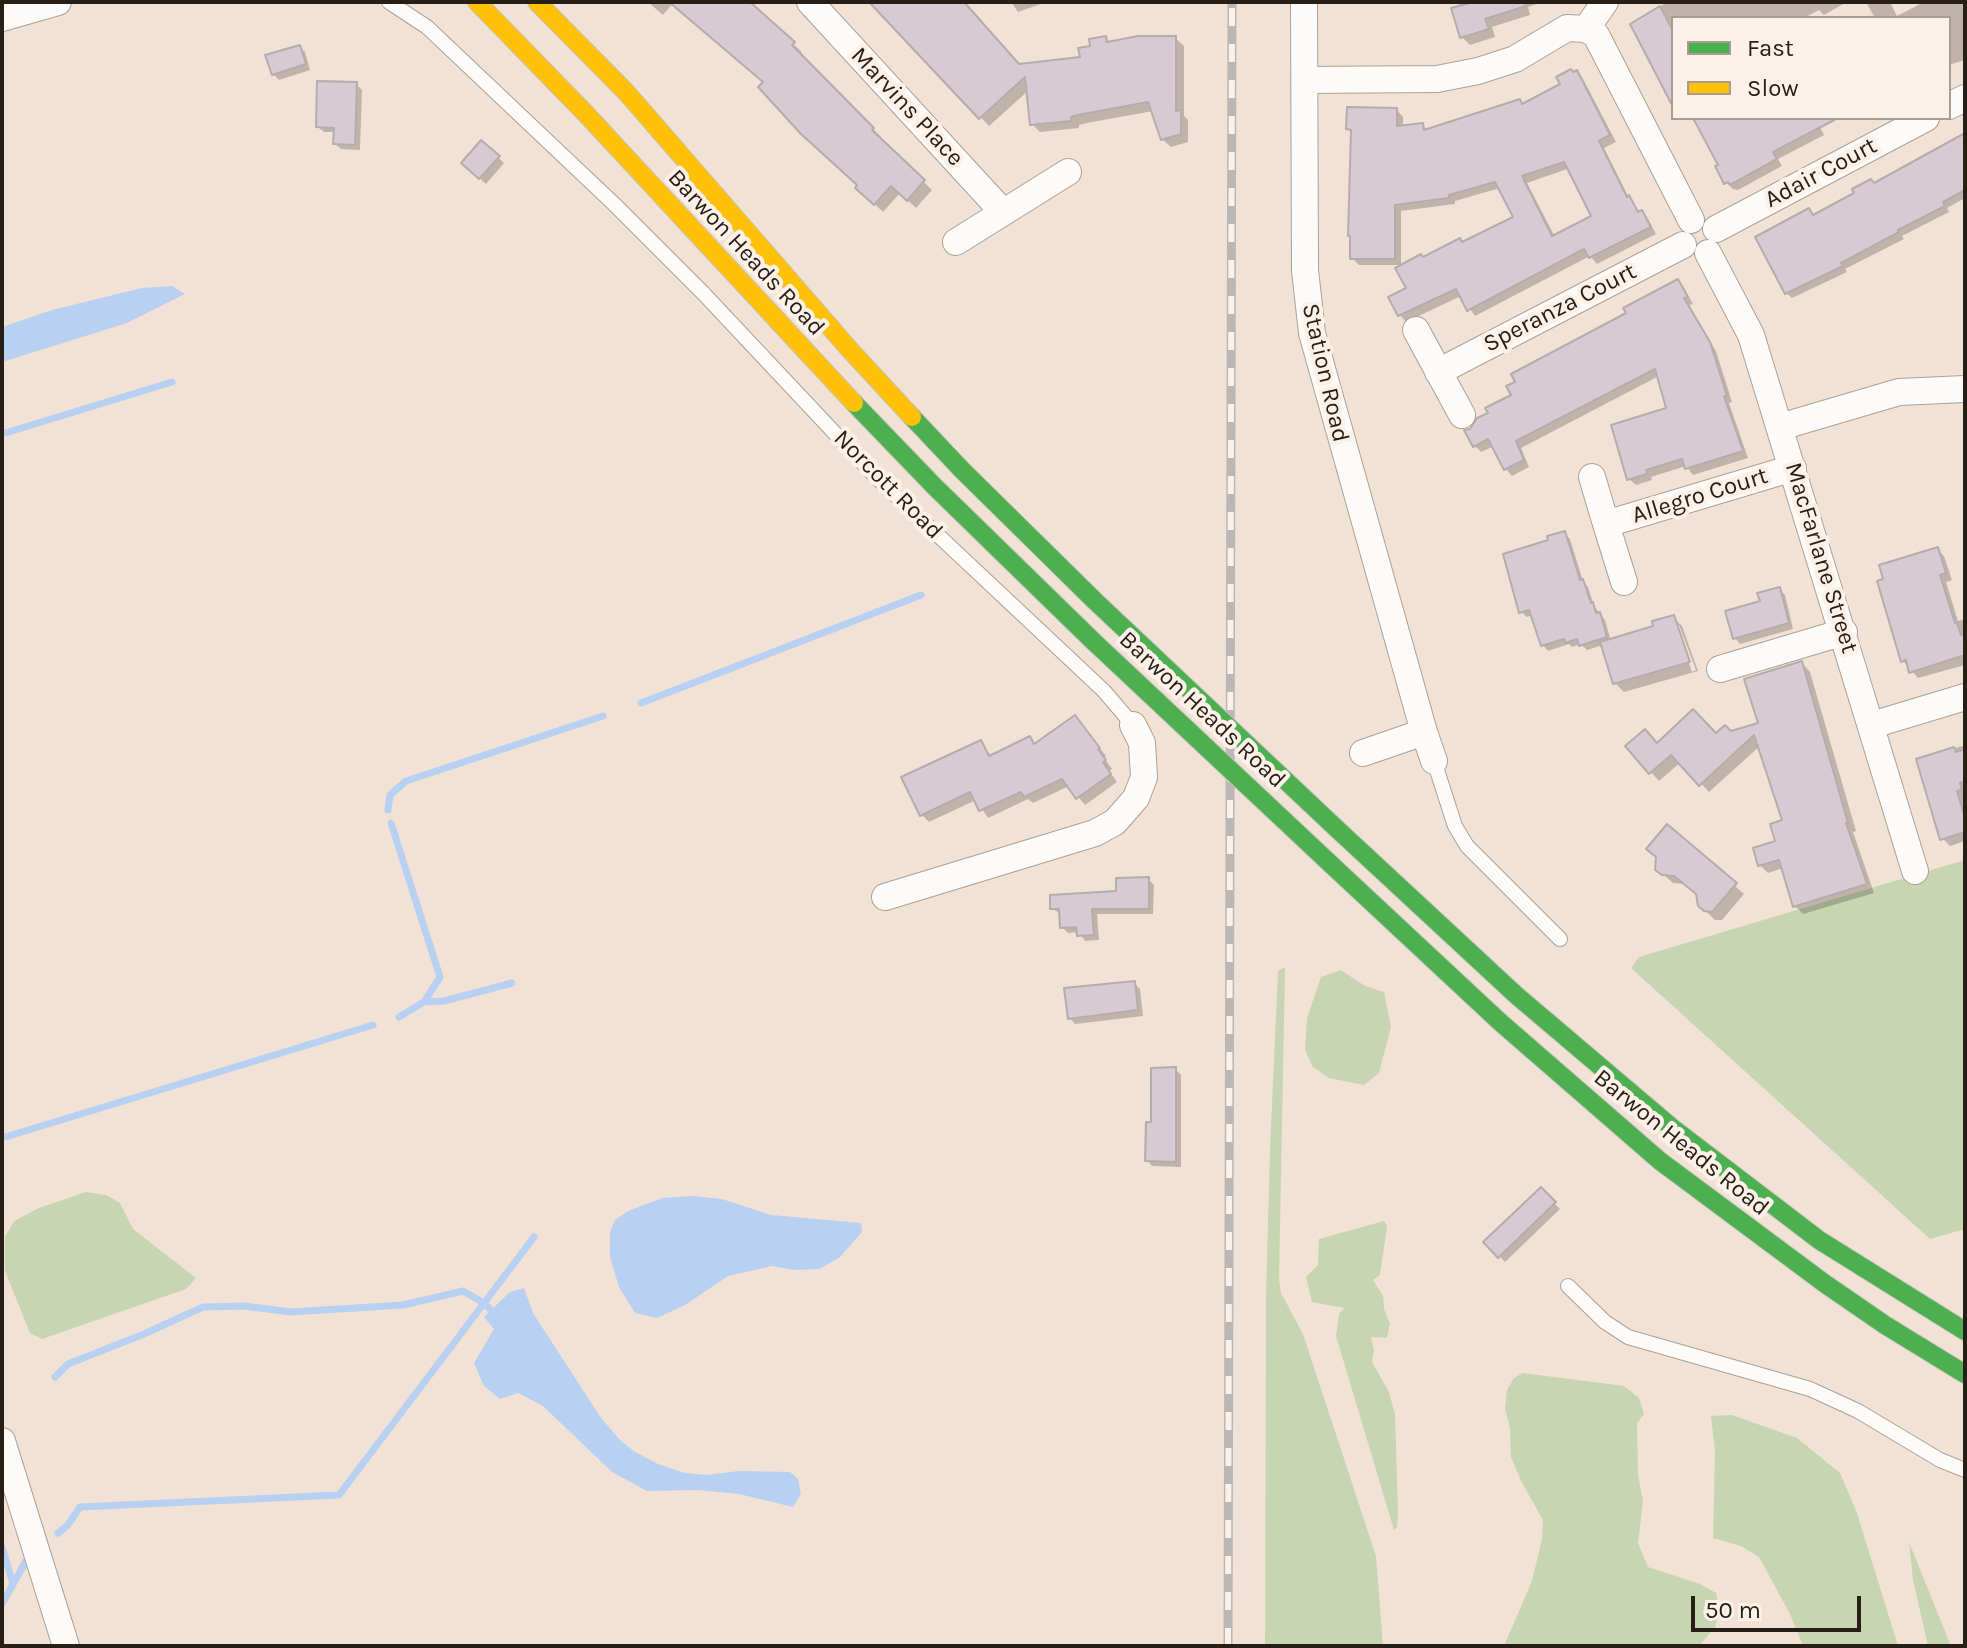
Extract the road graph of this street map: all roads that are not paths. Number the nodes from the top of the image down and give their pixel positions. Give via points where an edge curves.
1 (58, 2) edge
2 (389, 2) edge
3 (477, 2) edge
4 (537, 2) edge
5 (810, 2) edge
6 (1304, 2) edge
7 (1605, 2) edge
8 (2, 18) edge
9 (1586, 29) junction
10 (1305, 80) junction
11 (1923, 120) edge
12 (1068, 172) dead end
13 (1003, 212) junction
14 (1687, 232) junction
15 (1712, 241) junction
16 (956, 242) dead end
17 (1416, 330) dead end
18 (1438, 372) junction
19 (1965, 389) edge
20 (1462, 415) dead end
21 (1780, 427) junction
22 (1793, 468) junction
23 (1592, 477) dead end
24 (1606, 524) junction
25 (1624, 582) dead end
26 (1844, 632) junction
27 (1720, 669) dead end
28 (1965, 697) edge
29 (1133, 725) joint
30 (1872, 725) junction
31 (1424, 732) junction
32 (1363, 753) dead end
33 (1434, 761) joint
34 (1915, 871) dead end
35 (885, 897) dead end
36 (1560, 939) dead end
37 (1568, 1286) dead end
38 (1965, 1331) edge
39 (1965, 1374) edge
40 (2, 1441) edge
41 (1965, 1470) edge
42 (66, 1646) edge

1 - 8 street
2 - 29 lane, Norcott Road via 427,27 614,204 876,477 1104,691
3 - 39 main road, Barwon Heads Road, bridge via 883,433 1093,641 1511,1032 1660,1161 1824,1283
4 - 38 main road, Barwon Heads Road, bridge via 626,92 962,470 1337,829 1527,1005 1675,1130 1819,1240
5 - 13 street, Marvins Place
6 - 10 street, Station Road
7 - 9 street
9 - 10 street via 1567,28 1515,59 1437,79
9 - 14 street via 1596,35
10 - 31 street, Station Road via 1304,256 1312,333
11 - 15 street, Adair Court
12 - 13 street
13 - 16 street
14 - 15 street via 1708,220
14 - 18 street, Speranza Court
15 - 21 street, MacFarlane Street via 1751,335
17 - 18 street
18 - 20 street
19 - 21 street via 1899,392
21 - 22 street, MacFarlane Street
22 - 24 street, Allegro Court
22 - 26 street, MacFarlane Street
23 - 24 street, Allegro Court
24 - 25 street, Allegro Court
26 - 27 street
26 - 30 street, MacFarlane Street
28 - 30 street
29 - 35 street, Norcott Road via 1142,743 1144,777 1136,798 1115,822 1095,833
30 - 34 street, MacFarlane Street
31 - 32 street
31 - 33 street, Station Road
33 - 36 lane, Station Road via 1467,846
37 - 41 lane via 1628,1337 1810,1389
40 - 42 street

